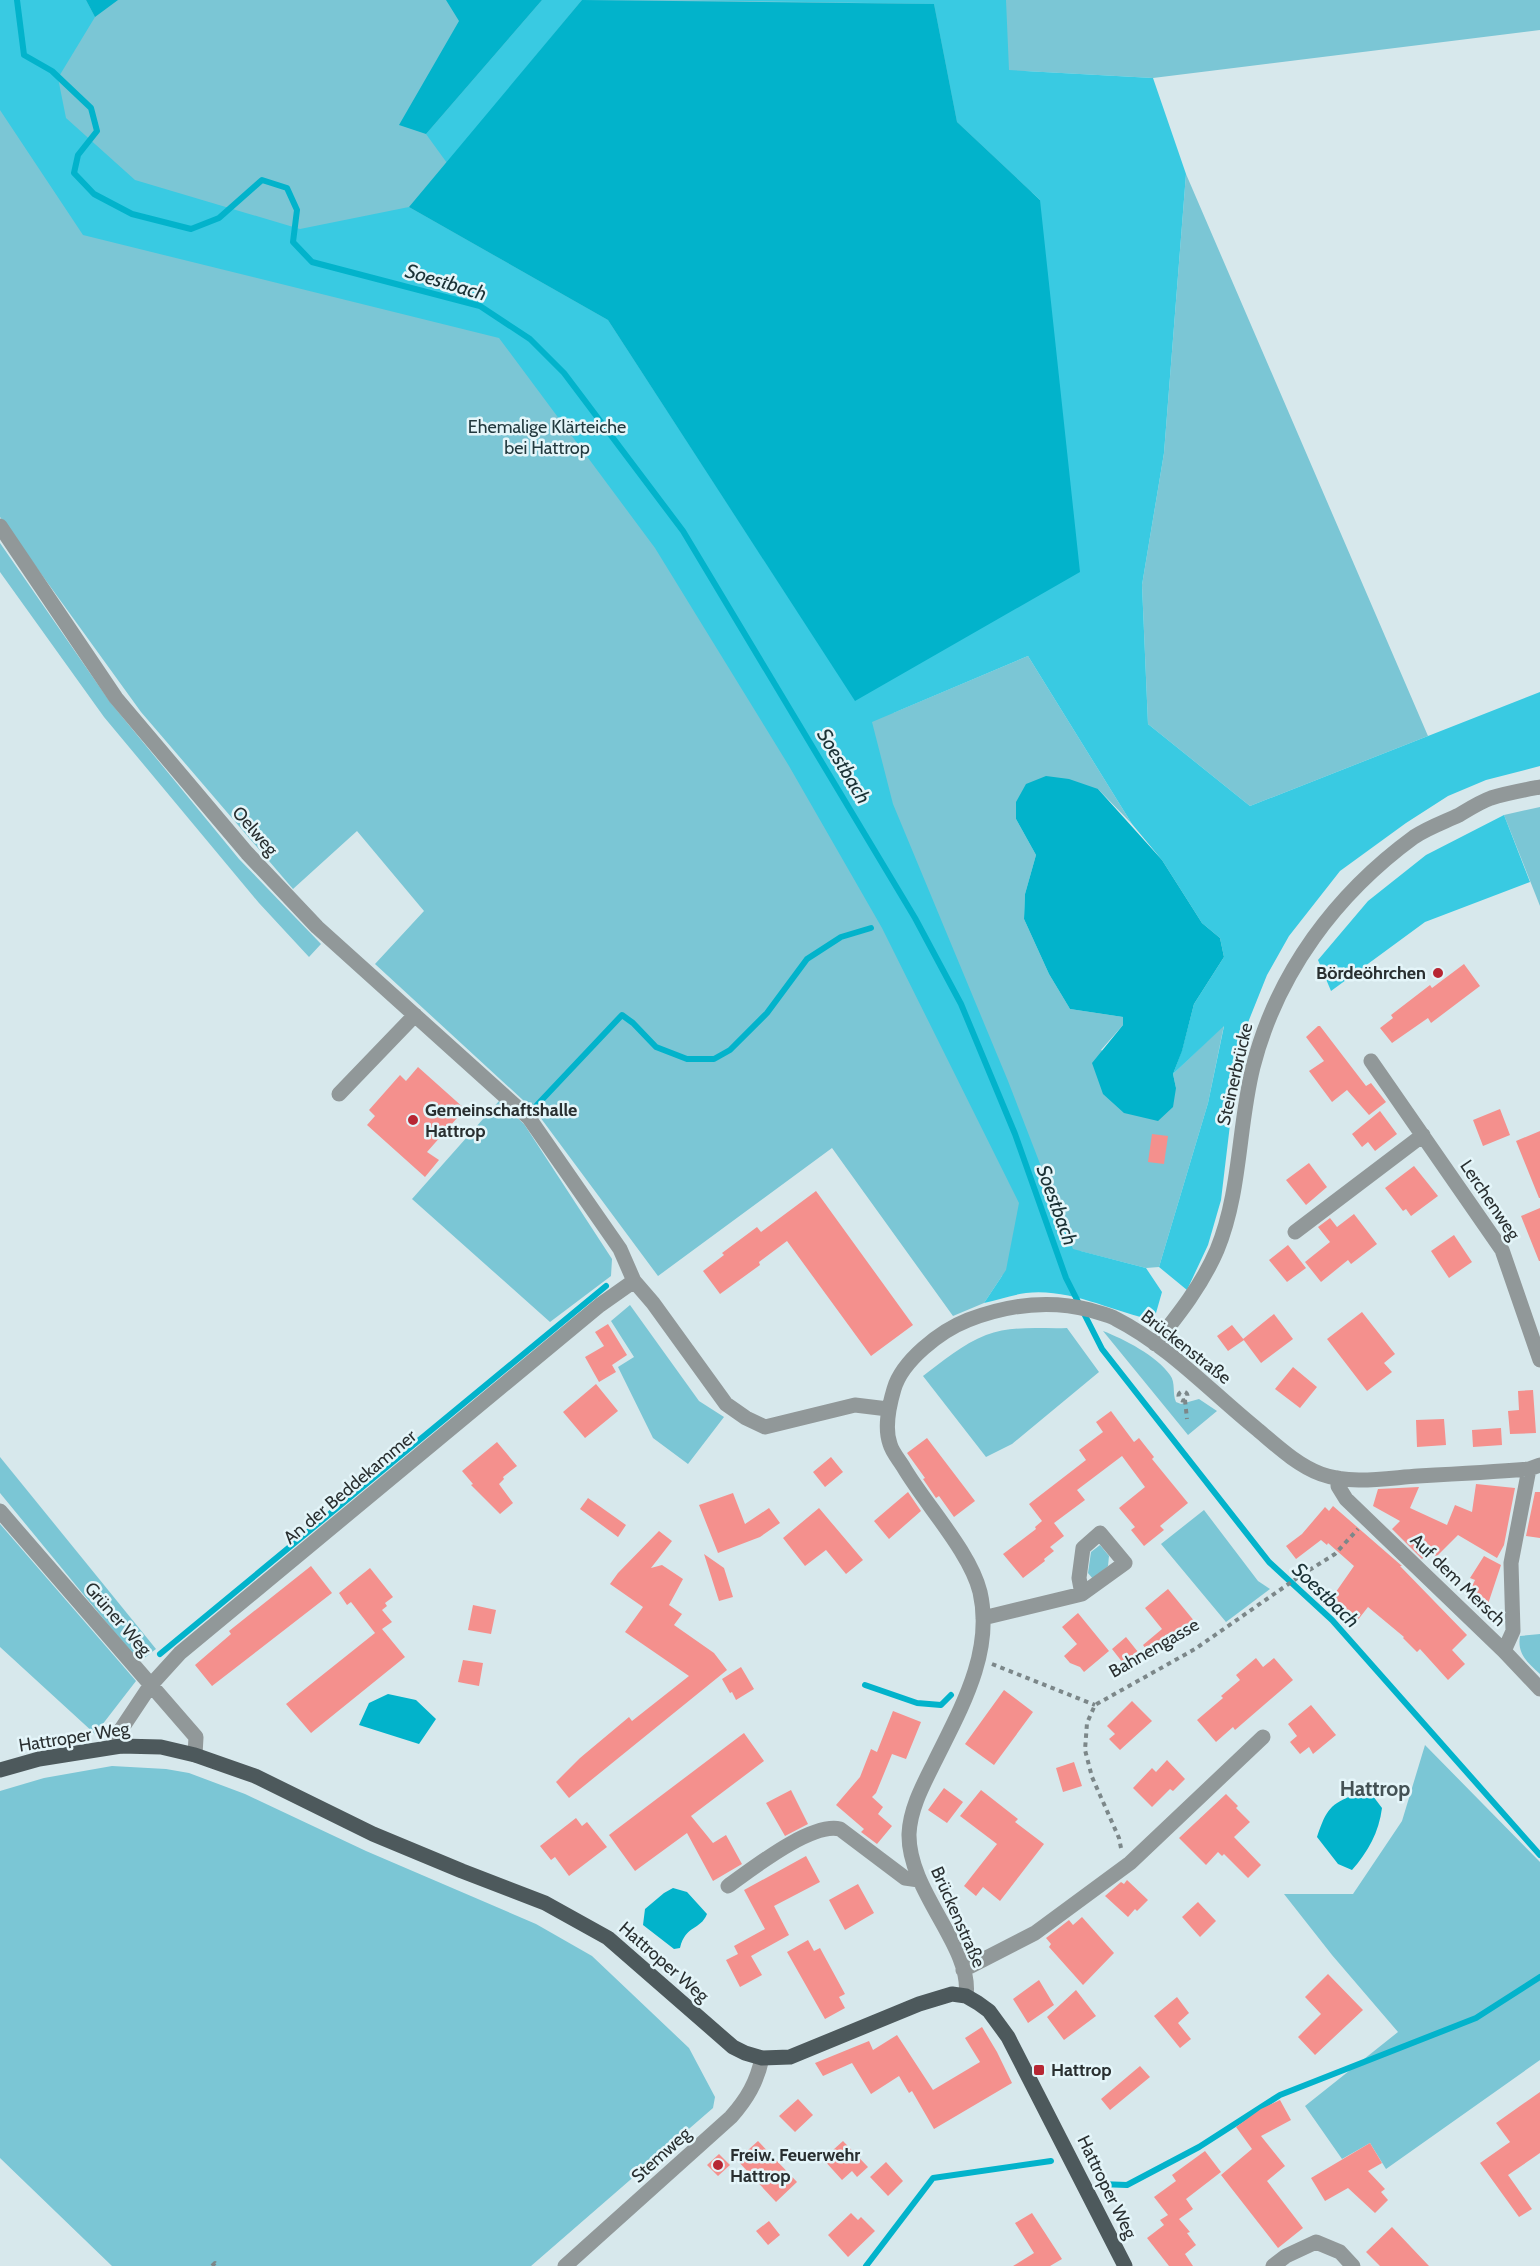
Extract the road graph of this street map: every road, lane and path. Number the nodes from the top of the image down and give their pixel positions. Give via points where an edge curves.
1 (0, 526) edge
2 (1540, 787) edge
3 (415, 1015) junction
4 (1371, 1061) dead end
5 (339, 1094) dead end
6 (1423, 1135) junction
7 (1294, 1232) dead end
8 (634, 1281) junction
9 (1155, 1344) junction
10 (1540, 1360) edge
11 (1185, 1400) dead end
12 (888, 1409) junction
13 (1186, 1419) dead end
14 (1534, 1467) edge
15 (1338, 1478) junction
16 (0, 1511) edge
17 (1366, 1520) junction
18 (1082, 1594) dead end
19 (983, 1618) junction
20 (1504, 1651) junction
21 (980, 1659) junction
22 (150, 1686) junction
23 (1540, 1689) edge
24 (1095, 1705) junction
25 (1263, 1737) dead end
26 (122, 1746) junction
27 (195, 1755) junction
28 (0, 1770) edge
29 (1130, 1863) junction
30 (919, 1880) junction
31 (728, 1886) dead end
32 (963, 1970) junction
33 (966, 1996) junction
34 (762, 2058) junction
35 (212, 2266) edge
36 (218, 2266) edge
37 (565, 2266) edge
38 (1125, 2266) edge
39 (1273, 2266) edge
40 (1353, 2266) edge

1 - 3 street, Oelweg via 116,698 231,835 317,927
2 - 9 street, Steinerbrücke via 1492,798 1416,836 1354,887 1311,939 1265,1024 1218,1249 1186,1305
3 - 5 street
3 - 8 street, Oelweg via 529,1118 620,1249
4 - 6 street, Lerchenweg
6 - 7 street
6 - 10 street, Lerchenweg via 1502,1250
8 - 12 street via 726,1404 746,1418 765,1427 855,1405
8 - 22 street, An der Beddekammer via 180,1653
9 - 12 street, Brückenstraße via 1114,1317 1071,1305 1028,1304 983,1314 928,1343 897,1378
9 - 15 street, Brückenstraße via 1292,1458
11 - 13 path
12 - 19 street, Brückenstraße via 890,1444 919,1493 970,1564 980,1592
14 - 15 street, Brückenstraße via 1362,1480
14 - 20 street, Auf dem Mersch via 1511,1563 1513,1631
15 - 17 street, Auf dem Mersch via 1346,1499
16 - 22 street, Grüner Weg
17 - 20 street, Auf dem Mersch
17 - 24 path, Bahnengasse via 1335,1554 1195,1649
18 - 19 street
19 - 21 street, Brückenstraße
20 - 23 street
21 - 24 path
21 - 30 street, Brückenstraße via 918,1795 909,1832
22 - 26 street, An der Beddekammer via 118,1734
22 - 27 street, Grüner Weg via 196,1737
24 - 29 path via 1087,1724 1085,1750 1092,1777
25 - 29 street
26 - 27 main road, Hattroper Weg via 161,1747
26 - 28 main road, Hattroper Weg via 39,1759
27 - 34 main road, Hattroper Weg via 255,1776 403,1846 545,1902 608,1938 734,2048
29 - 32 street via 1035,1933
30 - 31 street via 905,1878 840,1828 833,1827 817,1830 771,1855
30 - 32 street, Brückenstraße
32 - 33 street, Brückenstraße
33 - 34 main road, Hattroper Weg via 952,1994 919,2004 790,2057
33 - 38 main road, Hattroper Weg via 989,2011 1008,2037
34 - 37 street, Stemweg via 753,2087 731,2117
35 - 36 path
39 - 40 street via 1316,2242 1340,2252

